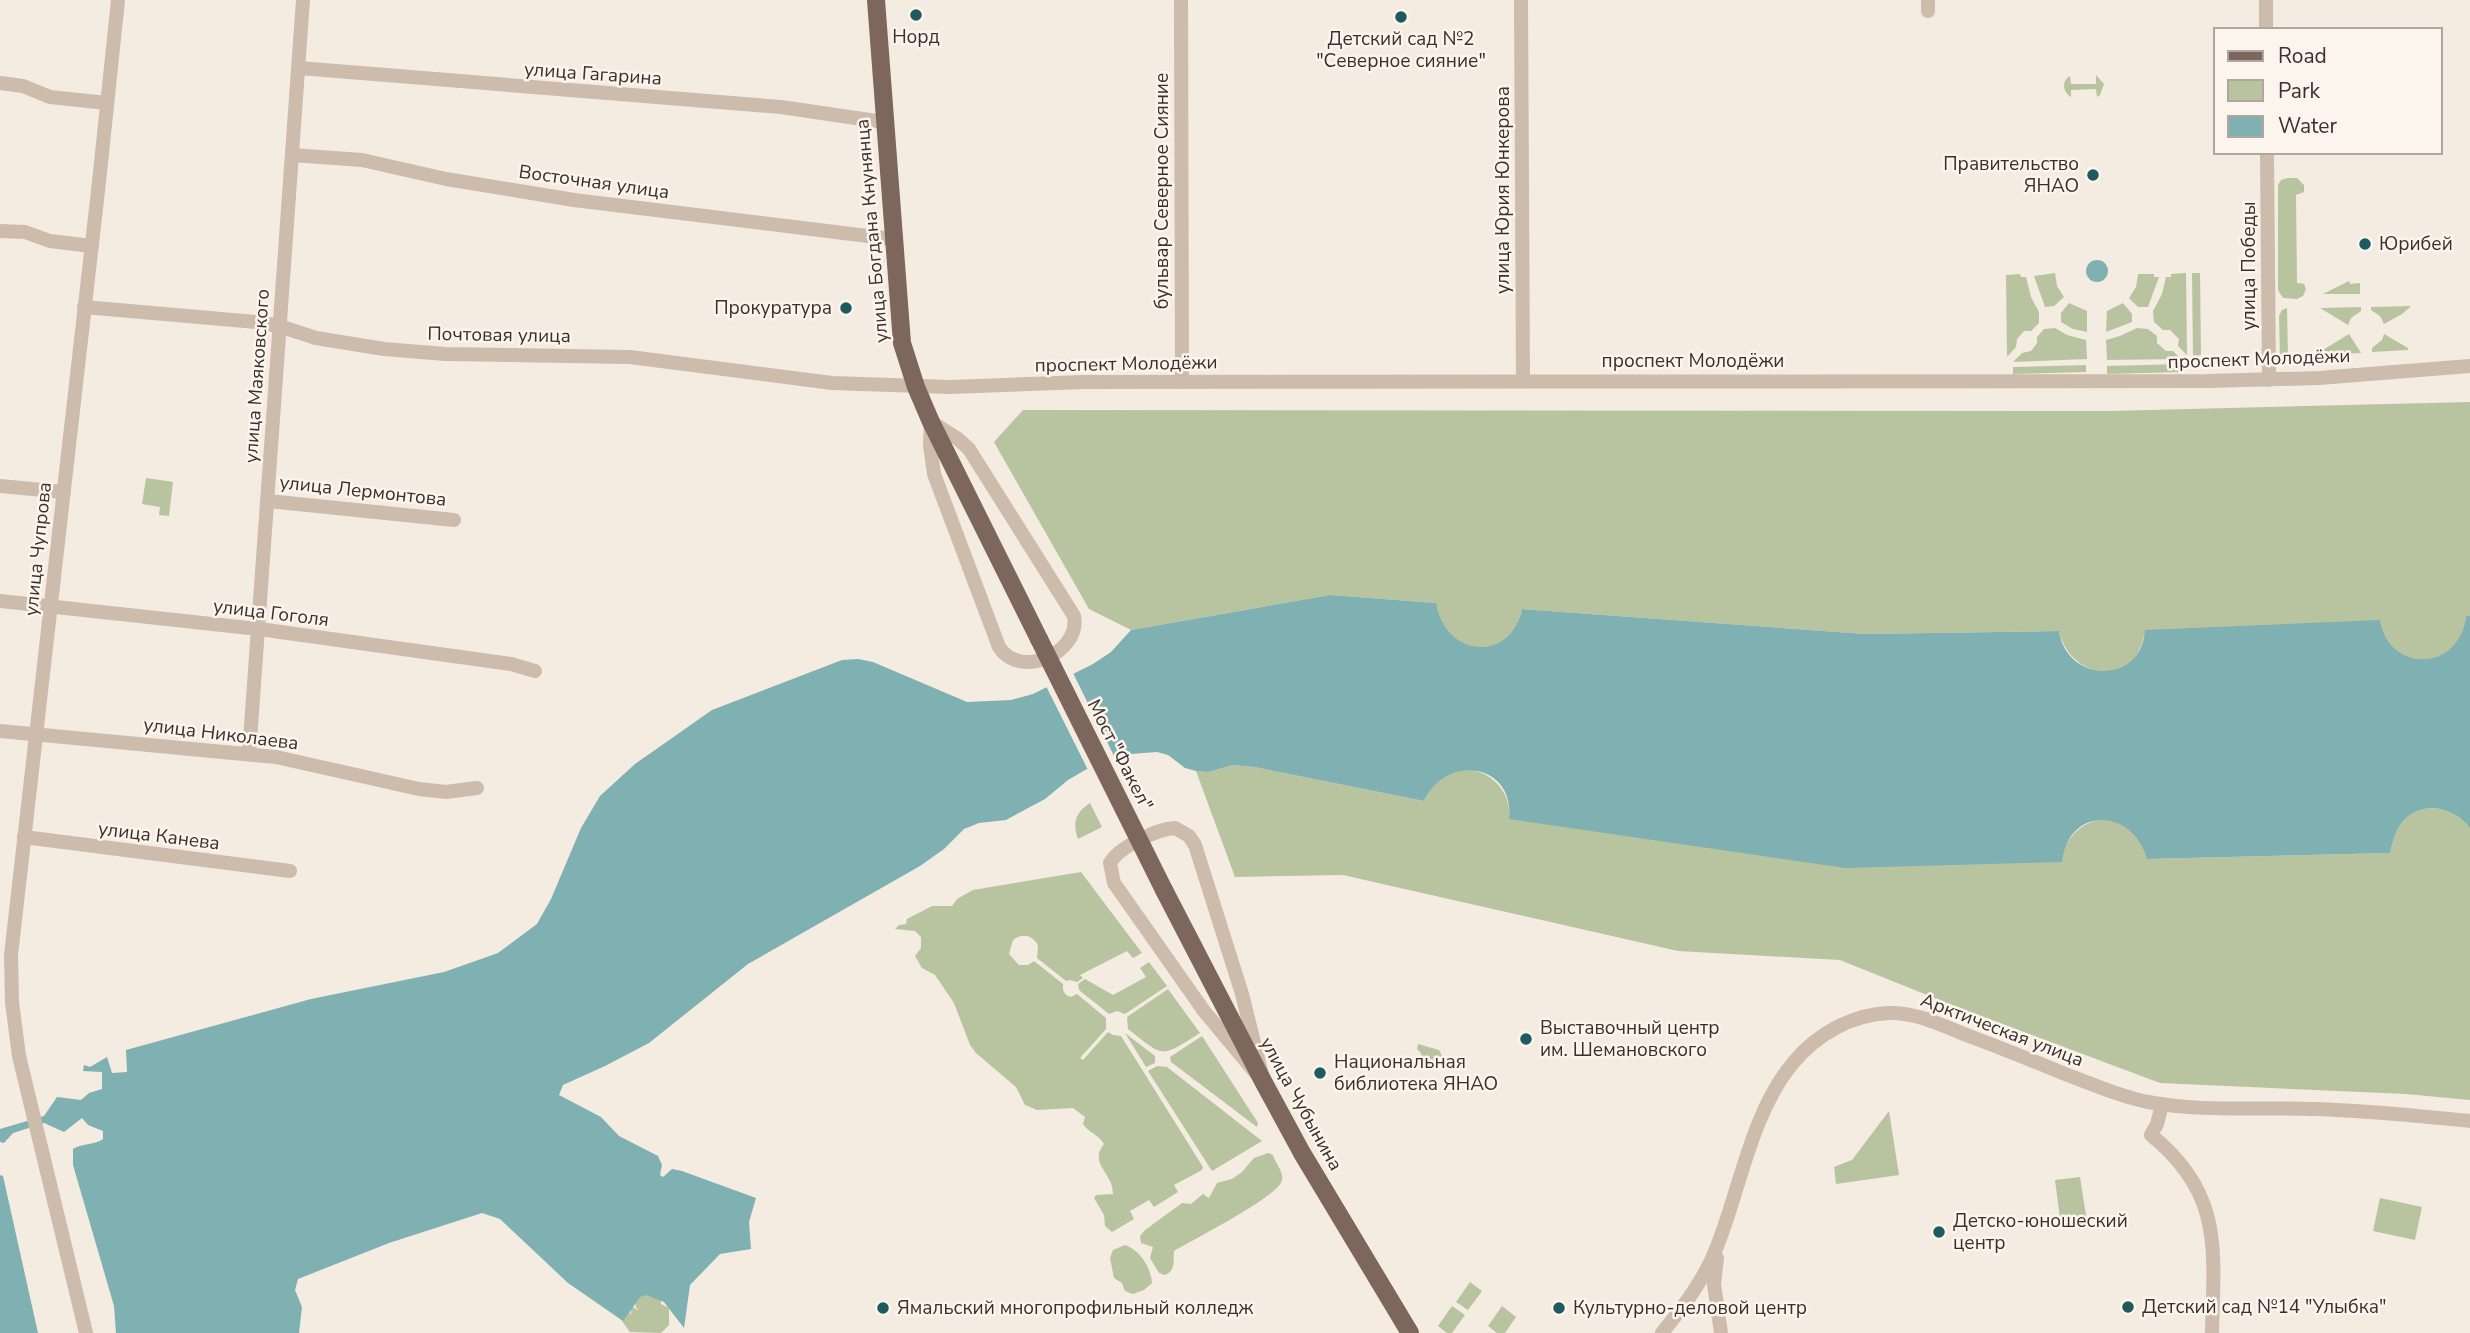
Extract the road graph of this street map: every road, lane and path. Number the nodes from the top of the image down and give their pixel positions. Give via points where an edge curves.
1 (118, 0) edge
2 (303, 0) edge
3 (876, 0) edge
4 (1181, 0) edge
5 (1521, 0) edge
6 (2266, 0) edge
7 (2266, 28) edge
8 (299, 68) junction
9 (0, 83) edge
10 (107, 103) junction
11 (884, 122) junction
12 (2267, 154) edge
13 (292, 155) junction
14 (0, 231) edge
15 (892, 239) junction
16 (92, 246) junction
17 (84, 307) junction
18 (279, 326) junction
19 (2470, 366) edge
20 (2269, 380) junction
21 (1523, 381) junction
22 (1182, 382) junction
23 (916, 387) junction
24 (931, 422) junction
25 (0, 486) edge
26 (64, 492) junction
27 (268, 501) junction
28 (454, 520) dead end
29 (0, 601) edge
30 (51, 608) junction
31 (259, 629) junction
32 (1039, 639) joint
33 (535, 671) dead end
34 (0, 731) edge
35 (37, 735) junction
36 (249, 754) junction
37 (477, 788) dead end
38 (24, 837) junction
39 (290, 871) dead end
40 (1164, 890) joint
41 (1264, 1083) junction
42 (2162, 1105) junction
43 (2470, 1121) edge
44 (1723, 1231) junction
45 (86, 1333) edge
46 (1410, 1333) edge
47 (1662, 1333) edge
48 (1721, 1333) edge
49 (2212, 1333) edge

1 - 10 street, улица Чупрова
2 - 8 street, улица Маяковского
3 - 11 main road, улица Богдана Кнунянца
4 - 22 street, бульвар Северное Сияние
5 - 21 street, улица Юрия Юнкерова
6 - 7 street
8 - 11 street, улица Гагарина via 781,107
8 - 13 street, улица Маяковского
9 - 10 street via 50,97
10 - 16 street, улица Чупрова
11 - 15 main road, улица Богдана Кнунянца
12 - 20 street, улица Победы
13 - 15 street, Восточная улица via 362,160 574,200
13 - 18 street, улица Маяковского
14 - 16 street
15 - 23 main road, улица Богдана Кнунянца via 902,343
16 - 17 street, улица Чупрова
17 - 18 street, Почтовая улица
17 - 26 street, улица Чупрова
18 - 23 street, Почтовая улица via 316,338 384,349 630,357 781,378
18 - 27 street, улица Маяковского
19 - 20 street, проспект Молодёжи
20 - 21 street, проспект Молодёжи
21 - 22 street, проспект Молодёжи
22 - 23 street, проспект Молодёжи
23 - 24 main road, улица Богдана Кнунянца
24 - 24 street via 934,474 999,647 1010,660 1028,663 1061,649 1075,632 1074,616 969,449
24 - 32 main road, улица Богдана Кнунянца
25 - 26 street
26 - 30 street, улица Чупрова
27 - 28 street, улица Лермонтова
27 - 31 street, улица Маяковского
29 - 30 street, улица Гоголя
30 - 31 street, улица Гоголя
30 - 35 street, улица Чупрова
31 - 33 street, улица Гоголя
31 - 36 street, улица Маяковского
32 - 40 main road, Мост "Факел", bridge
34 - 35 street, улица Николаева
35 - 36 street, улица Николаева
35 - 38 street, улица Чупрова
36 - 37 street, улица Николаева via 419,789
38 - 39 street, улица Канева
38 - 45 street, улица Чупрова via 13,930 15,1031
40 - 41 main road, улица Чубынина
41 - 41 street via 1242,994 1195,845 1183,831 1166,829 1119,852 1110,863 1114,883 1204,1011
41 - 46 main road, улица Чубынина
42 - 43 street, Арктическая улица via 2311,1109
42 - 44 street, Арктическая улица via 2108,1091 1928,1019 1887,1013 1855,1020 1815,1041 1779,1082 1749,1149
42 - 49 street via 2151,1135 2192,1178 2209,1217 2215,1268
44 - 47 street, Арктическая улица via 1701,1279
44 - 48 street via 1713,1283

